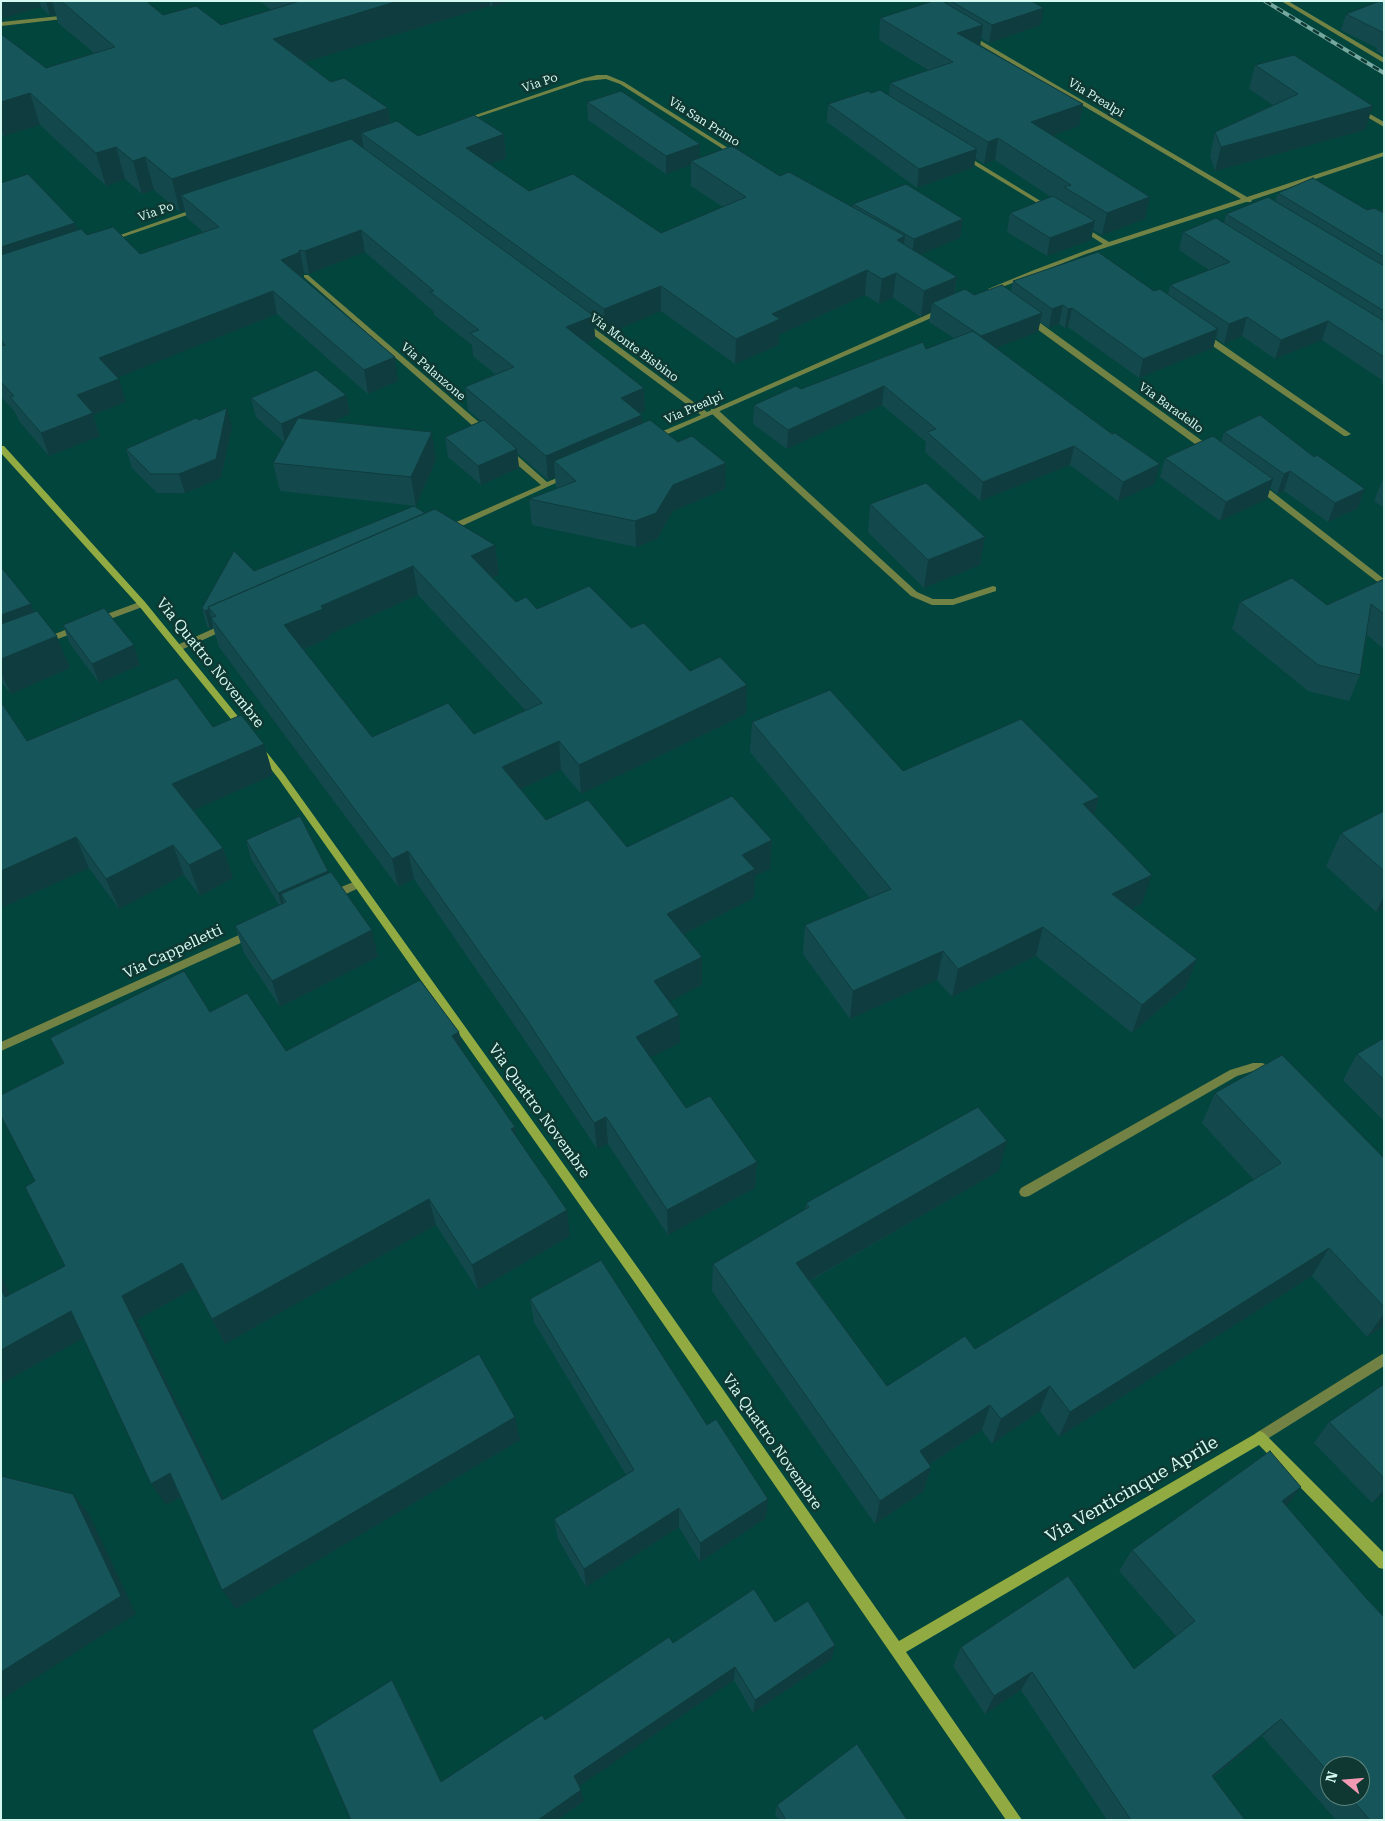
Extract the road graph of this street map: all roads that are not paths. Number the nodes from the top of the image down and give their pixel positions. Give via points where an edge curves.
1 (1284, 1) edge
2 (78, 16) edge
3 (1, 24) edge
4 (960, 30) edge
5 (1384, 60) edge
6 (602, 77) joint
7 (1354, 106) edge
8 (460, 122) edge
9 (1384, 125) edge
10 (957, 152) edge
11 (1384, 154) edge
12 (746, 162) edge
13 (1300, 182) junction
14 (1308, 187) edge
15 (1246, 200) junction
16 (1254, 205) edge
17 (206, 207) edge
18 (1058, 214) edge
19 (1189, 218) junction
20 (1075, 224) edge
21 (1198, 224) edge
22 (104, 242) edge
23 (1109, 245) junction
24 (1084, 253) junction
25 (1092, 259) edge
26 (306, 276) dead end
27 (989, 291) junction
28 (981, 295) edge
29 (997, 297) edge
30 (954, 306) edge
31 (1022, 314) edge
32 (578, 321) edge
33 (1199, 332) edge
34 (714, 411) junction
35 (706, 415) junction
36 (1347, 434) dead end
37 (494, 440) edge
38 (644, 443) edge
39 (501, 446) edge
40 (1, 448) edge
41 (1215, 454) edge
42 (572, 474) edge
43 (1247, 477) edge
44 (546, 485) junction
45 (440, 532) edge
46 (1384, 584) edge
47 (992, 589) dead end
48 (142, 604) junction
49 (232, 624) edge
50 (36, 644) edge
51 (178, 648) junction
52 (358, 884) junction
53 (322, 901) edge
54 (260, 929) edge
55 (1, 1047) edge
56 (1281, 1076) edge
57 (1025, 1192) dead end
58 (1384, 1358) edge
59 (1260, 1437) junction
60 (1384, 1563) edge
61 (896, 1650) junction
62 (1015, 1820) edge

1 - 5 street
2 - 3 street
4 - 15 street, Via Prealpi
6 - 8 street, Via Po via 582,80
6 - 12 street, Via San Primo via 622,83
7 - 9 street
10 - 18 street
11 - 13 street
13 - 14 street
13 - 15 street
15 - 16 street, Via Prealpi
15 - 19 street
17 - 22 street, Via Po
19 - 21 street
19 - 23 street
20 - 23 street
23 - 24 street
24 - 25 street
24 - 27 street
26 - 37 street, Via Palanzone
27 - 28 street
27 - 29 street
30 - 34 street, Via Prealpi
31 - 41 street, Via Baradello
32 - 35 street, Via Monte Bisbino
33 - 36 street
34 - 35 street, Via Prealpi
34 - 47 street via 914,594 932,602 953,602
35 - 38 street, Via Prealpi
39 - 44 street
40 - 48 street, Via Quattro Novembre
42 - 44 street
43 - 46 street
44 - 45 street
48 - 50 street
48 - 51 street, Via Quattro Novembre
49 - 51 street
51 - 52 street, Via Quattro Novembre via 281,776
52 - 53 street
52 - 61 street, Via Quattro Novembre via 634,1271
54 - 55 street, Via Cappelletti
56 - 57 street via 1262,1067 1242,1069
58 - 59 street, Via Venticinque Aprile
59 - 60 street
59 - 61 street, Via Venticinque Aprile
61 - 62 street, Via Quattro Novembre

